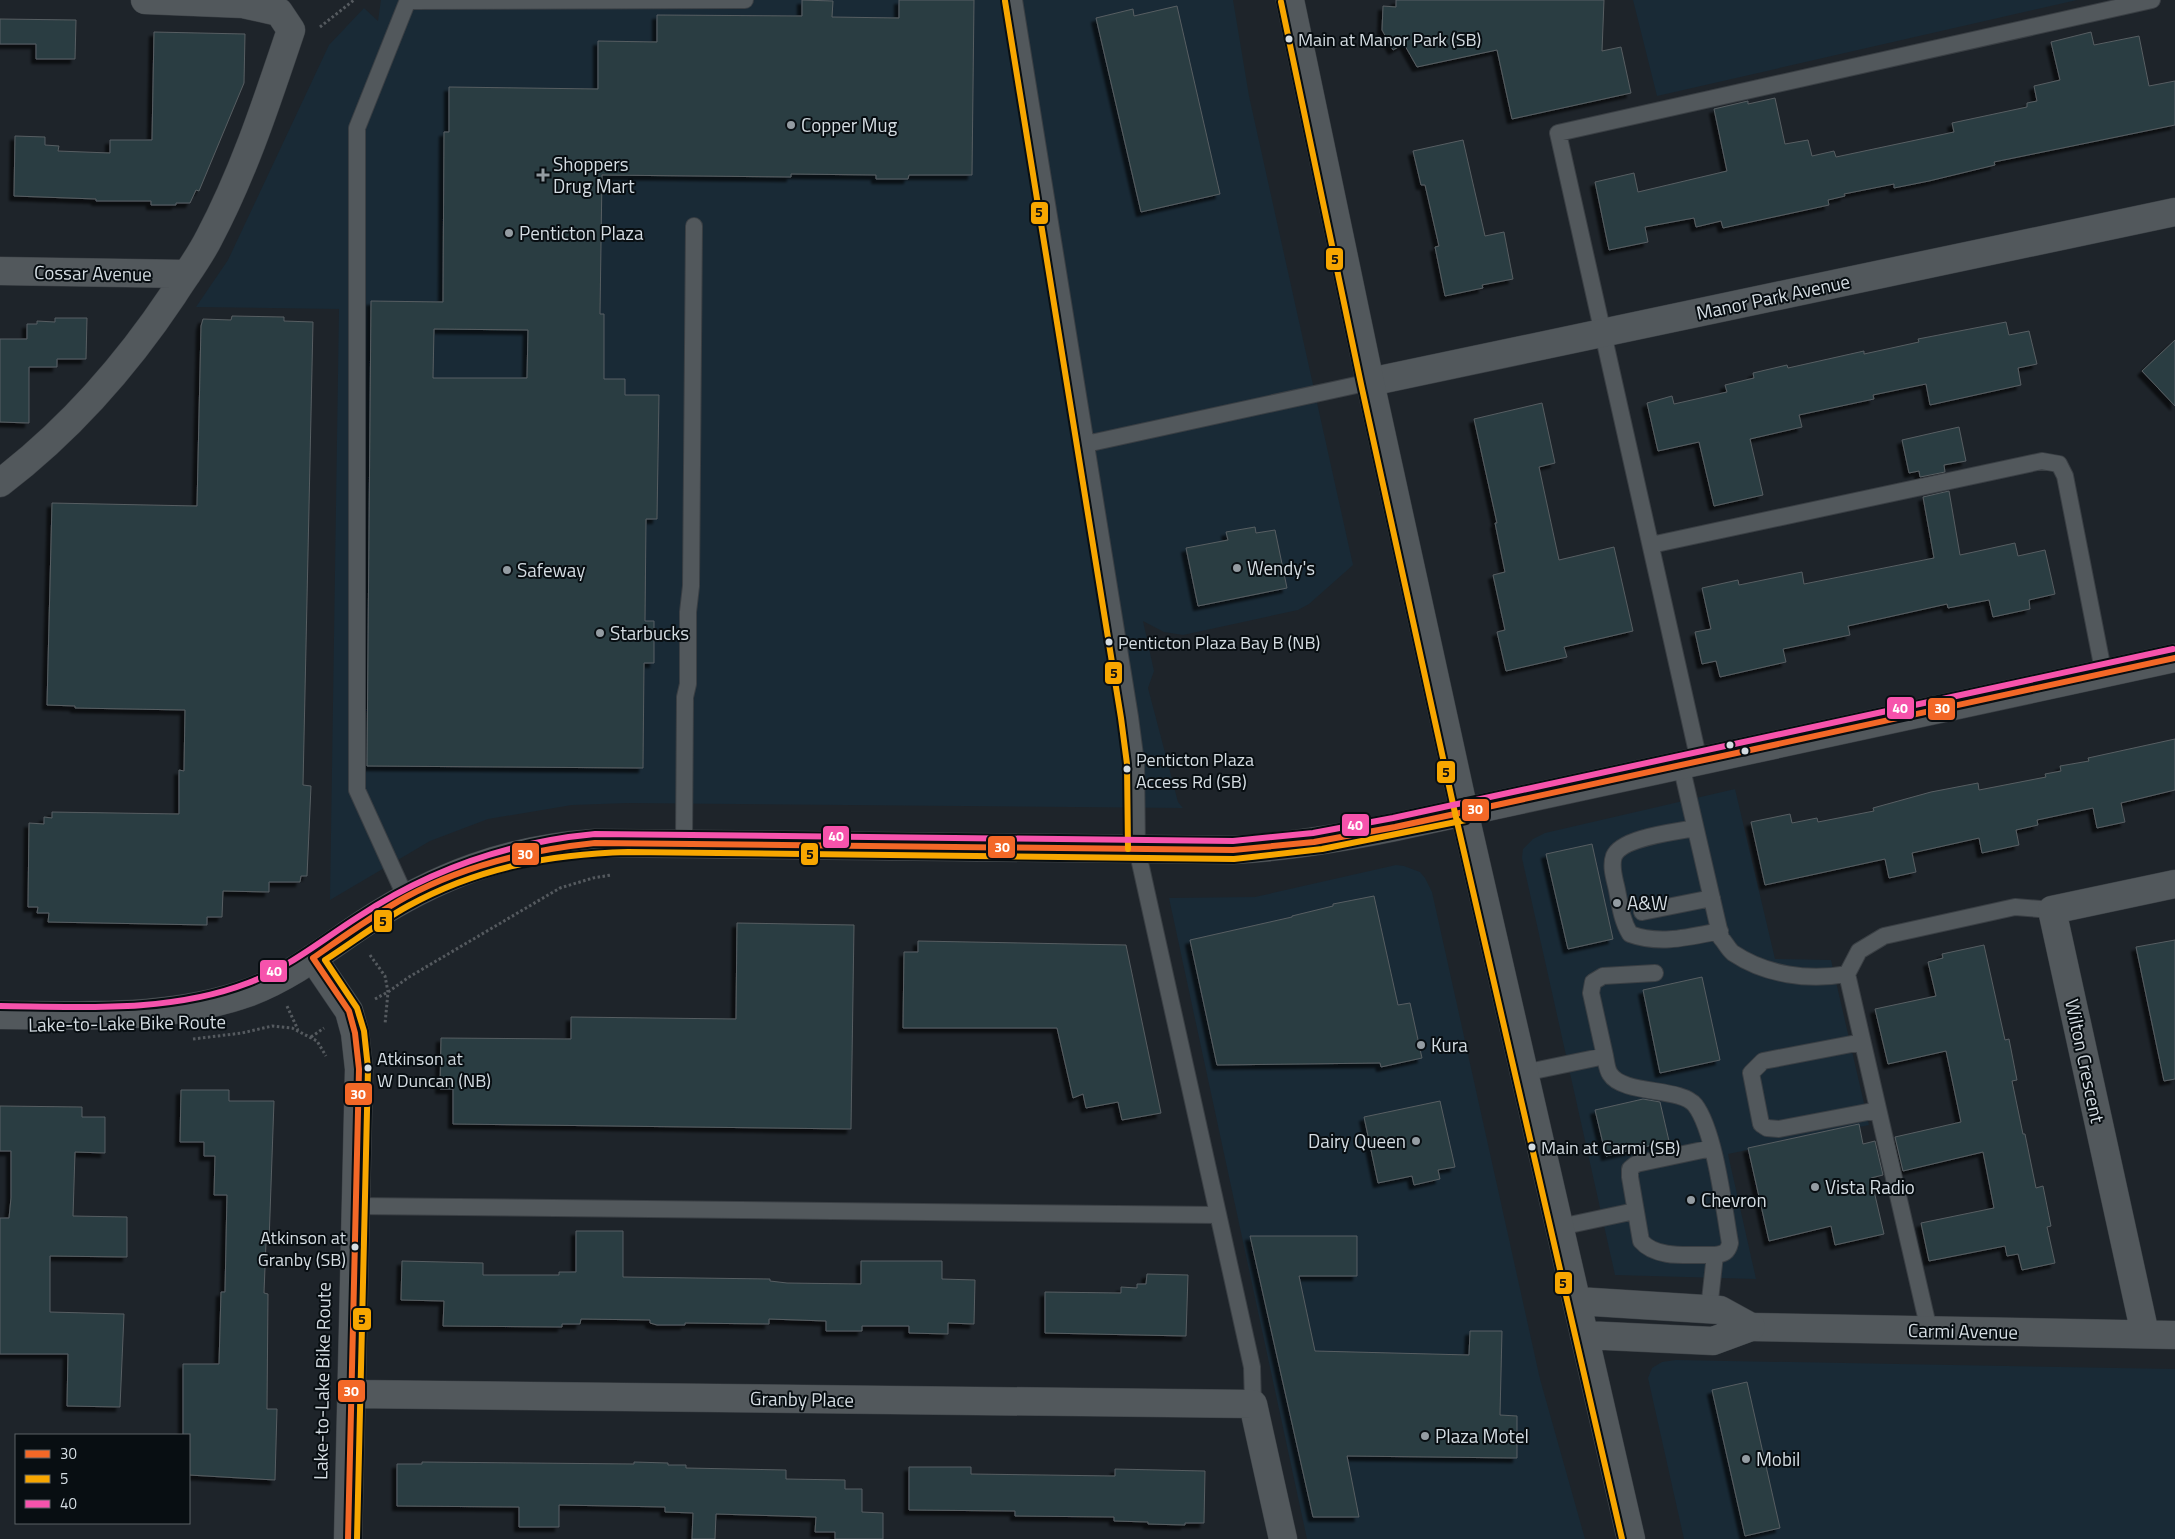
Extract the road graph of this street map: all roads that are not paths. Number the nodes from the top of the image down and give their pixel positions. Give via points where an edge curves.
1 (145, 0) edge
2 (408, 0) edge
3 (745, 0) edge
4 (1014, 0) edge
5 (1290, 0) edge
6 (2152, 0) edge
7 (2175, 212) edge
8 (694, 226) dead end
9 (0, 271) edge
10 (187, 274) junction
11 (1604, 333) junction
12 (1370, 382) junction
13 (1086, 444) junction
14 (0, 483) edge
15 (1651, 545) junction
16 (2175, 658) edge
17 (2104, 675) junction
18 (1690, 763) junction
19 (1464, 811) junction
20 (1696, 828) junction
21 (684, 844) junction
22 (1137, 849) junction
23 (2175, 884) edge
24 (406, 898) junction
25 (1712, 898) junction
26 (2052, 910) junction
27 (1642, 912) dead end
28 (1720, 934) junction
29 (313, 958) junction
30 (1655, 973) dead end
31 (1846, 974) junction
32 (0, 1015) edge
33 (1862, 1042) junction
34 (1605, 1056) junction
35 (1524, 1073) junction
36 (1878, 1110) junction
37 (1712, 1148) junction
38 (356, 1206) junction
39 (1635, 1211) junction
40 (1218, 1215) junction
41 (1560, 1227) junction
42 (1714, 1255) junction
43 (1577, 1301) junction
44 (1709, 1309) junction
45 (1751, 1327) junction
46 (1929, 1330) junction
47 (2145, 1334) junction
48 (1584, 1335) junction
49 (2175, 1335) edge
50 (352, 1394) junction
51 (1253, 1404) junction
52 (348, 1539) edge
53 (1283, 1539) edge
54 (1631, 1539) edge

1 - 10 street via 243,4 279,12 291,30 256,133 209,238
2 - 3 lane
2 - 24 lane via 357,128 357,790
4 - 13 lane
5 - 12 street
6 - 11 lane via 1558,133
7 - 11 street, Manor Park Avenue
8 - 21 lane via 691,586 685,697
9 - 10 street, Cossar Avenue
10 - 14 street via 123,364 81,412
11 - 12 street, Manor Park Avenue
11 - 15 lane
12 - 13 lane
12 - 19 street
13 - 22 lane via 1136,763
15 - 17 lane via 2042,461 2059,464 2065,476
15 - 18 lane
16 - 17 street
17 - 18 street
18 - 19 street
18 - 20 lane
19 - 22 street via 1272,848
19 - 35 street
20 - 25 lane
20 - 28 lane via 1638,840 1624,845 1615,855 1612,866 1624,925 1630,934 1644,940
21 - 22 street
21 - 24 street via 596,843 527,851 450,876
22 - 40 lane
23 - 26 street
24 - 29 street
25 - 27 lane
25 - 28 lane
26 - 31 lane via 2015,907 1884,936 1859,951
26 - 47 street, Wilton Crescent
28 - 31 lane via 1732,952 1773,972 1825,978
29 - 32 street via 251,991 176,1010 126,1016
29 - 38 street via 348,1011 355,1034 359,1069
30 - 34 lane via 1603,976 1593,982 1591,993
31 - 33 lane
33 - 36 lane
33 - 36 lane via 1763,1061 1751,1074 1761,1124 1779,1129
34 - 35 lane
34 - 37 lane via 1610,1074 1621,1083 1694,1104
35 - 41 street
36 - 46 lane
37 - 39 lane via 1636,1164 1630,1169
37 - 42 lane via 1730,1243 1724,1254
38 - 40 lane
38 - 50 street
39 - 41 lane
39 - 42 lane via 1641,1241 1647,1248 1660,1253
40 - 51 lane via 1252,1367
41 - 43 street
42 - 44 lane
43 - 44 street
43 - 48 street
44 - 45 street via 1720,1310
45 - 46 street, Carmi Avenue
45 - 48 street via 1713,1341
46 - 47 street, Carmi Avenue
47 - 49 street, Carmi Avenue
48 - 54 street
50 - 51 street, Granby Place
50 - 52 street
51 - 53 street

